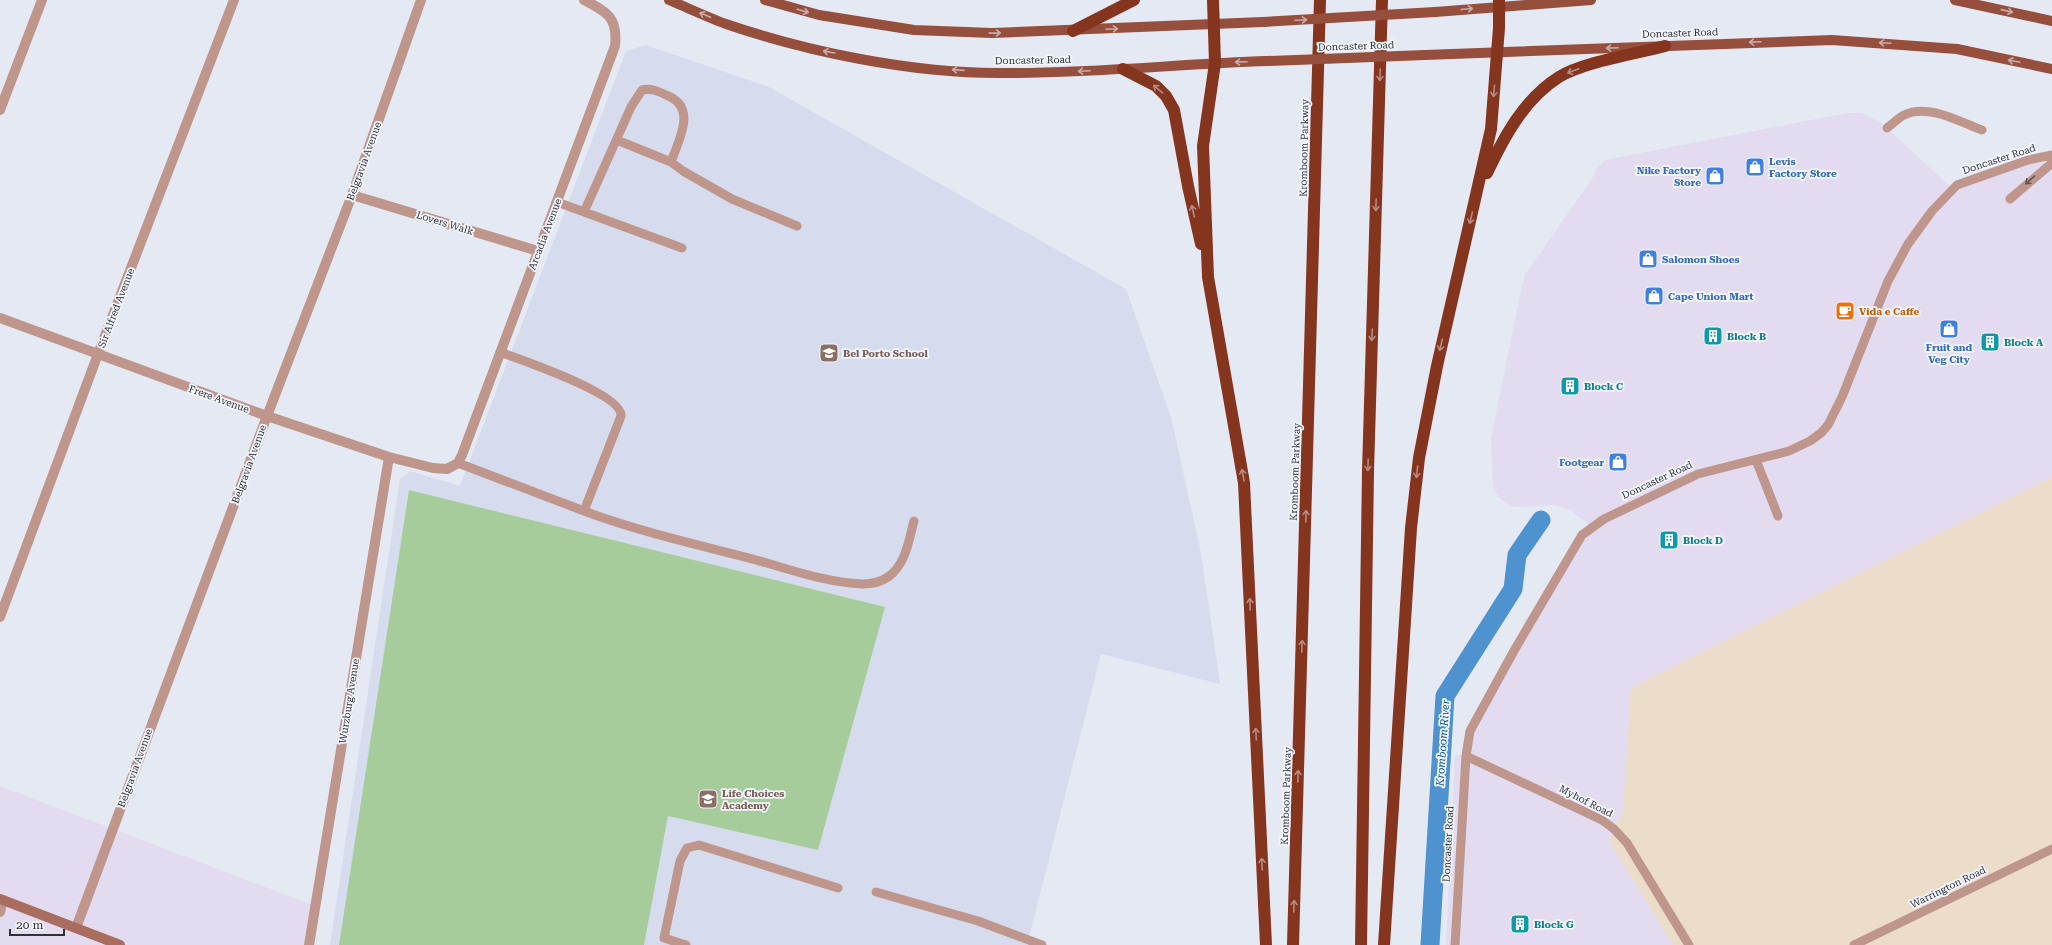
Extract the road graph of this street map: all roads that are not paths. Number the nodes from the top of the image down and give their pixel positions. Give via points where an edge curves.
1 (42, 0) edge
2 (234, 0) edge
3 (422, 0) edge
4 (584, 0) edge
5 (669, 0) edge
6 (765, 0) edge
7 (1134, 0) edge
8 (1212, 0) edge
9 (1320, 0) edge
10 (1382, 0) edge
11 (1591, 0) edge
12 (1955, 0) edge
13 (1499, 3) edge
14 (2052, 21) edge
15 (1213, 24) junction
16 (1073, 31) junction
17 (1665, 46) junction
18 (1497, 52) junction
19 (1215, 63) junction
20 (1123, 69) junction
21 (2052, 69) edge
22 (0, 110) edge
23 (1887, 128) dead end
24 (1982, 130) dead end
25 (617, 140) junction
26 (2052, 155) edge
27 (671, 162) junction
28 (2052, 163) edge
29 (1477, 193) junction
30 (352, 195) junction
31 (2010, 199) dead end
32 (557, 202) junction
33 (584, 212) junction
34 (797, 226) dead end
35 (682, 248) dead end
36 (538, 251) junction
37 (1208, 277) junction
38 (0, 318) edge
39 (500, 352) junction
40 (98, 354) junction
41 (267, 416) junction
42 (389, 457) junction
43 (1756, 460) junction
44 (458, 463) junction
45 (584, 511) junction
46 (1778, 516) dead end
47 (914, 521) dead end
48 (0, 617) edge
49 (1466, 756) junction
50 (2052, 849) edge
51 (838, 888) dead end
52 (876, 892) dead end
53 (2, 900) edge
54 (0, 912) edge
55 (76, 928) junction
56 (120, 945) edge
57 (309, 945) edge
58 (686, 945) edge
59 (1042, 945) edge
60 (1266, 945) edge
61 (1293, 945) edge
62 (1361, 945) edge
63 (1384, 945) edge
64 (1455, 945) edge
65 (1689, 945) edge
66 (1854, 945) edge

1 - 22 street
2 - 40 street, Sir Alfred Avenue
3 - 30 street, Belgravia Avenue
4 - 32 street, Arcadia Avenue via 612,18 616,36 615,46
20 -> 5 main road, Doncaster Road via 997,73 911,67 781,41 724,23
6 -> 16 main road via 819,16 914,30 992,34
7 - 16 highway
8 - 15 highway
61 -> 9 highway, Kromboom Parkway
10 -> 62 highway via 1368,471
11 - 13 main road
12 -> 14 main road
15 -> 13 main road, bridge via 1435,12
13 - 18 highway
16 -> 15 main road
15 - 19 highway
17 -> 18 main road, Doncaster Road
21 -> 17 main road, Doncaster Road via 1957,49 1910,44 1832,40
17 -> 29 highway via 1594,63 1567,73 1536,94 1500,144
18 -> 19 main road, Doncaster Road, bridge
18 -> 29 highway via 1491,129
19 - 20 main road, Doncaster Road
19 - 37 highway via 1203,146
37 -> 20 highway via 1174,110 1156,86
23 - 24 lane via 1904,115 1924,111
25 - 27 lane
25 - 27 lane via 631,107 642,90 656,90 672,97 682,107 684,114
25 - 33 lane
26 - 43 lane, Doncaster Road via 2008,166 1953,189 1932,211 1888,281 1842,397 1828,425 1810,441 1798,447
27 - 34 lane via 732,199
28 -> 31 lane
29 -> 63 highway via 1438,358 1419,458 1410,536
30 - 36 street, Lovers Walk
30 - 41 street, Belgravia Avenue
32 - 33 lane
32 - 36 street, Arcadia Avenue
33 - 35 lane
36 - 39 street, Arcadia Avenue
60 -> 37 highway via 1244,483
38 - 40 street, Frere Avenue
39 - 44 street, Arcadia Avenue
39 - 45 lane via 602,394 621,411
40 - 41 street, Frere Avenue
40 - 48 street, Sir Alfred Avenue
41 - 42 street, Frere Avenue
41 - 55 street, Belgravia Avenue
42 - 44 street, Frere Avenue via 442,469 451,468
42 - 57 street, Wurzburg Avenue
43 - 46 lane
43 - 49 lane, Doncaster Road via 1698,474 1604,519 1582,535 1470,731
44 - 45 lane
45 - 47 lane via 613,522 779,566 844,582 863,584 889,577 896,569 906,553
49 - 64 lane, Doncaster Road
49 - 65 lane, Myhof Road via 1602,820 1614,829 1627,843
50 - 66 lane, Warrington Road
51 - 58 lane via 698,845 687,848 680,861 664,938
52 - 59 lane via 978,921
53 - 54 street
53 - 55 street
55 - 56 street

